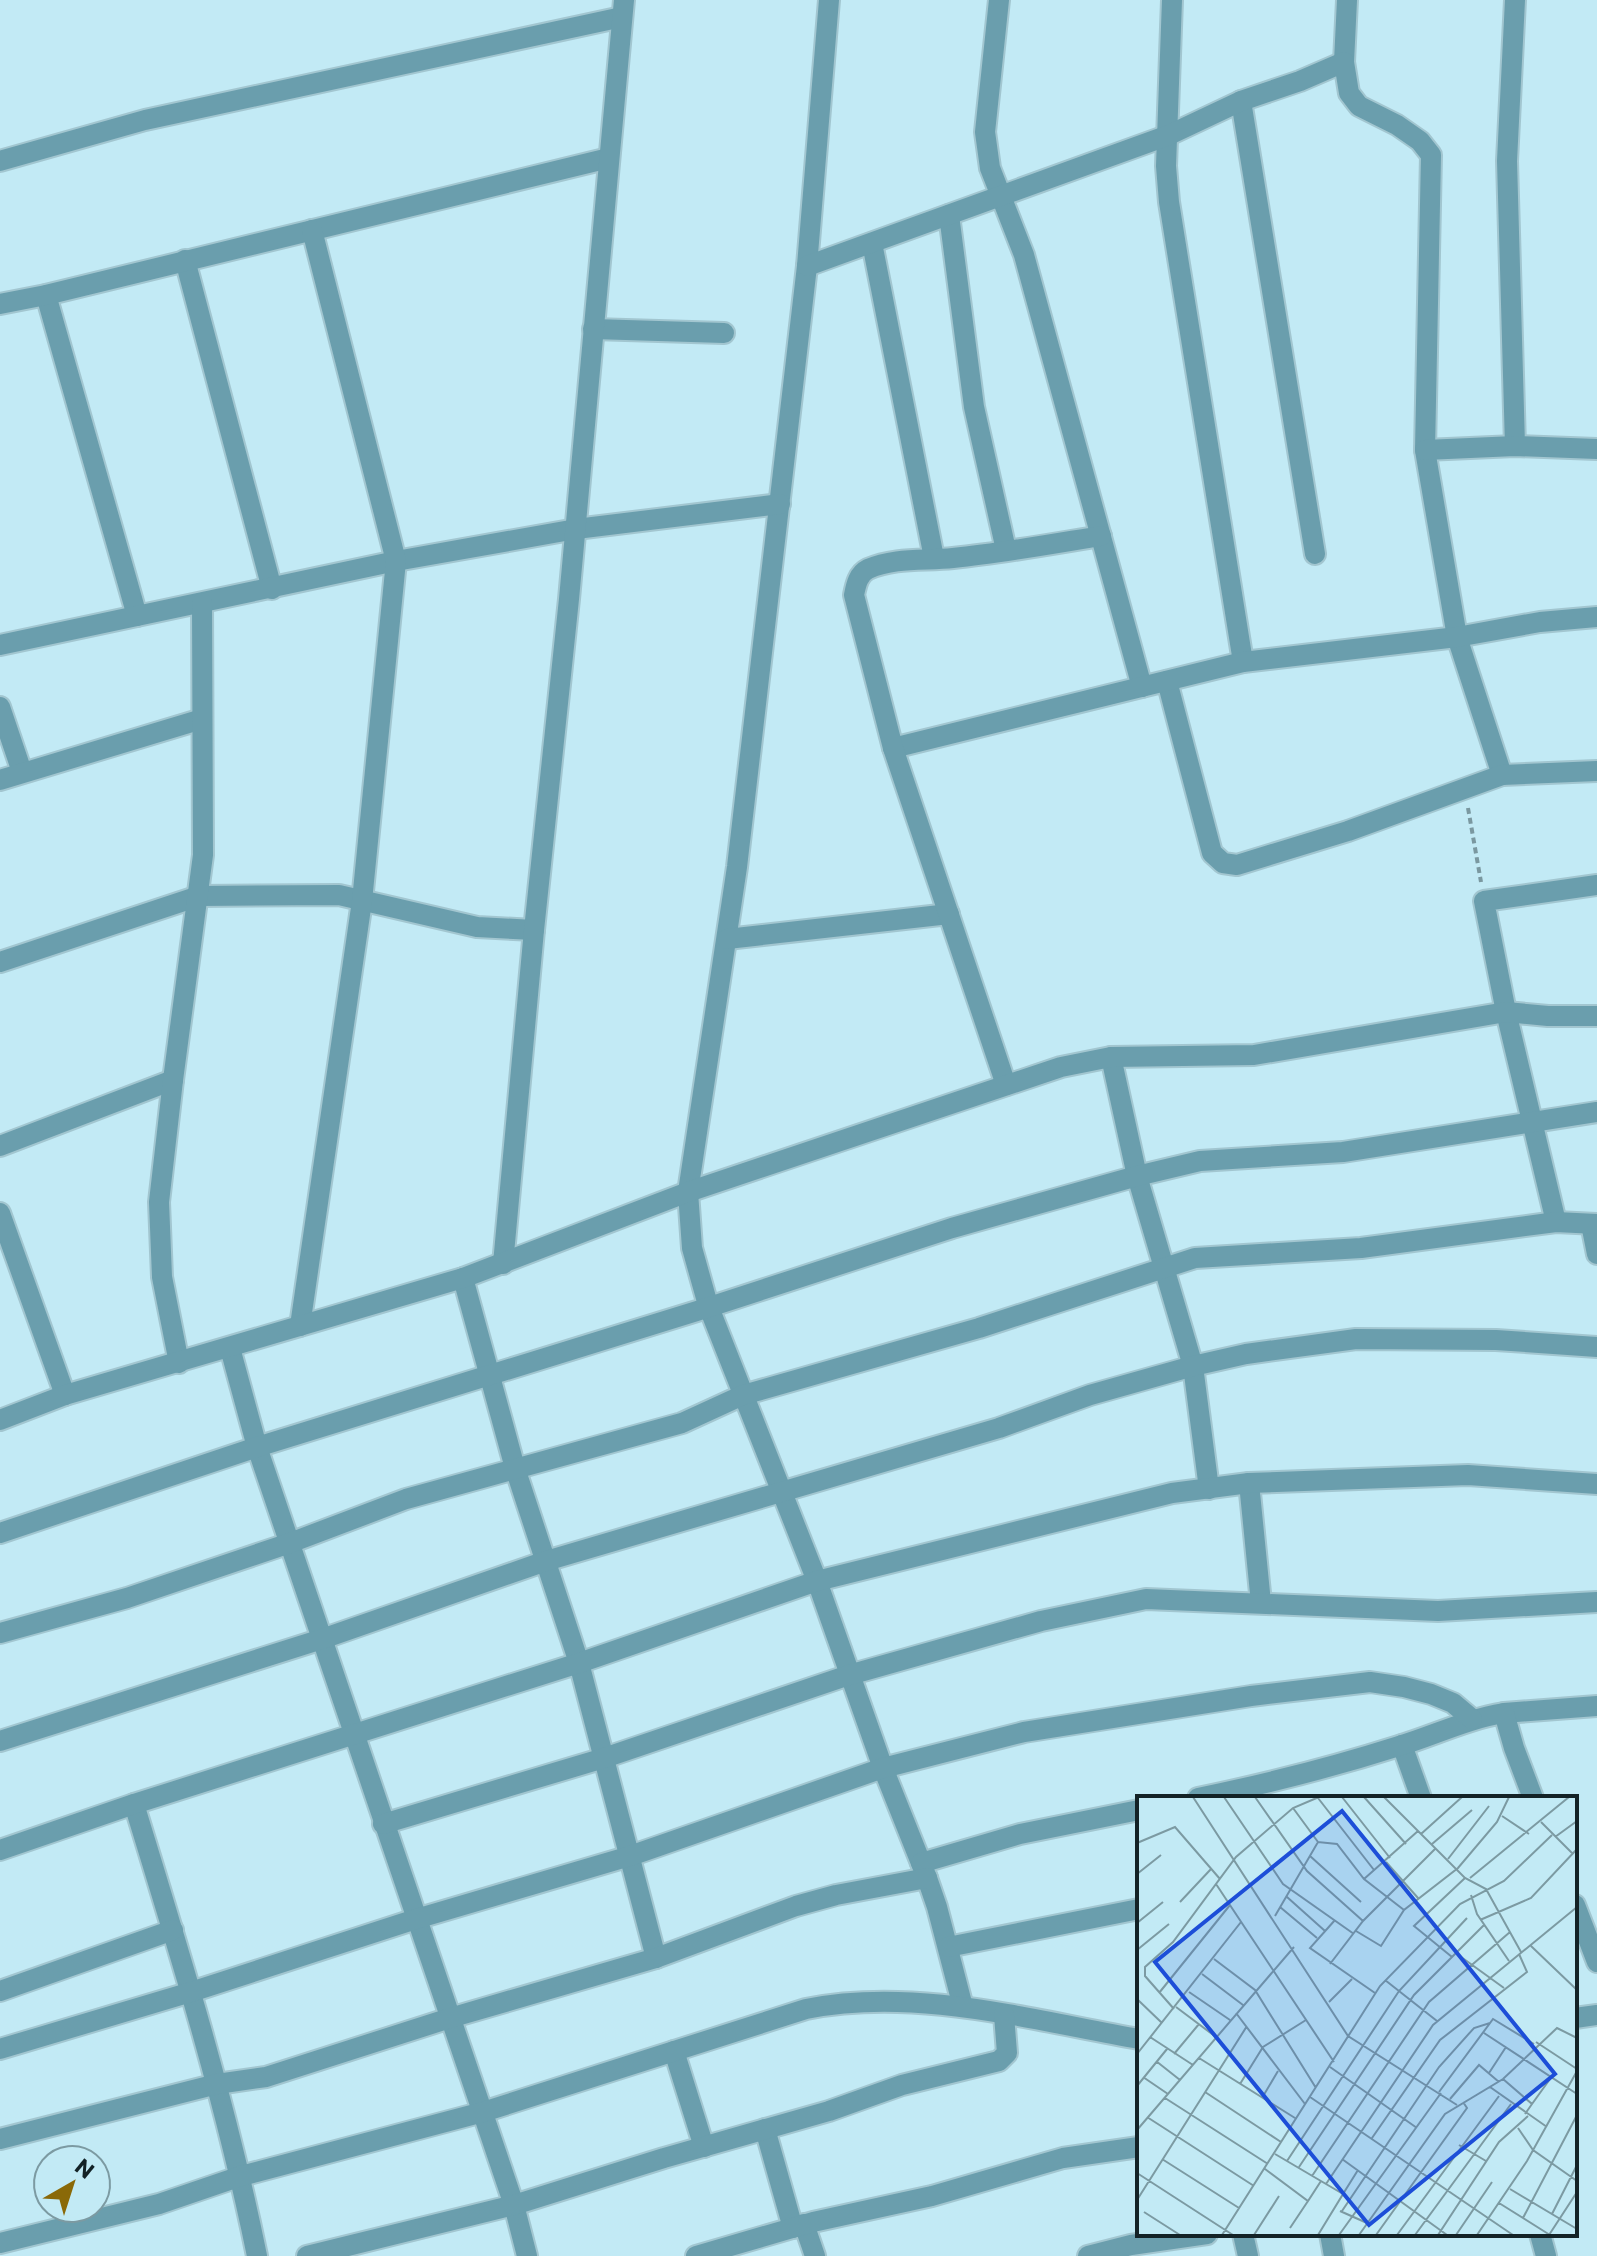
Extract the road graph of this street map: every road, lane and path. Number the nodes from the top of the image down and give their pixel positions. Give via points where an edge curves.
1 (829, 0) edge
2 (999, 0) edge
3 (1172, 0) edge
4 (1347, 0) edge
5 (1515, 0) edge
6 (623, 9) edge
7 (1344, 62) junction
8 (1241, 101) junction
9 (1169, 135) junction
10 (609, 158) junction
11 (0, 161) edge
12 (1002, 197) junction
13 (949, 215) junction
14 (312, 230) junction
15 (872, 243) junction
16 (185, 260) junction
17 (807, 266) junction
18 (46, 295) junction
19 (0, 304) edge
20 (593, 329) junction
21 (724, 333) dead end
22 (1515, 446) junction
23 (1597, 449) edge
24 (1425, 450) junction
25 (780, 504) junction
26 (576, 529) junction
27 (1101, 536) junction
28 (1006, 550) junction
29 (1315, 554) dead end
30 (934, 558) junction
31 (396, 561) junction
32 (272, 589) junction
33 (202, 603) junction
34 (137, 616) junction
35 (1597, 617) edge
36 (1457, 637) junction
37 (0, 645) edge
38 (1243, 662) junction
39 (1167, 681) junction
40 (1142, 687) junction
41 (0, 707) edge
42 (202, 719) junction
43 (893, 748) junction
44 (1597, 771) edge
45 (22, 772) junction
46 (1502, 775) junction
47 (0, 780) edge
48 (1465, 789) junction
49 (1597, 885) edge
50 (199, 896) junction
51 (362, 901) junction
52 (1484, 901) junction
53 (949, 914) junction
54 (534, 930) junction
55 (727, 939) junction
56 (0, 962) edge
57 (1506, 1012) junction
58 (1597, 1016) edge
59 (1111, 1057) junction
60 (173, 1080) junction
61 (1006, 1085) junction
62 (1597, 1112) edge
63 (1531, 1121) junction
64 (0, 1146) edge
65 (1137, 1176) junction
66 (688, 1192) junction
67 (0, 1213) edge
68 (1556, 1222) junction
69 (1594, 1224) edge
70 (1597, 1254) edge
71 (503, 1264) junction
72 (1163, 1269) junction
73 (463, 1278) junction
74 (708, 1305) junction
75 (300, 1326) junction
76 (1597, 1347) edge
77 (230, 1348) junction
78 (179, 1363) junction
79 (1193, 1366) junction
80 (491, 1375) junction
81 (65, 1395) junction
82 (743, 1395) junction
83 (0, 1420) edge
84 (257, 1447) junction
85 (515, 1468) junction
86 (1249, 1483) junction
87 (1597, 1484) edge
88 (1209, 1489) junction
89 (780, 1490) junction
90 (0, 1533) edge
91 (290, 1543) junction
92 (546, 1561) junction
93 (817, 1581) junction
94 (1597, 1602) edge
95 (1261, 1603) junction
96 (0, 1633) edge
97 (322, 1639) junction
98 (579, 1663) junction
99 (849, 1675) junction
100 (1597, 1706) edge
101 (1504, 1713) junction
102 (1472, 1719) junction
103 (355, 1736) junction
104 (0, 1741) edge
105 (1402, 1745) junction
106 (604, 1758) junction
107 (883, 1768) junction
108 (1208, 1796) edge
109 (1420, 1796) edge
110 (1532, 1796) edge
111 (134, 1804) junction
112 (1137, 1810) edge
113 (383, 1824) junction
114 (0, 1850) edge
115 (630, 1856) junction
116 (924, 1870) junction
117 (1137, 1909) edge
118 (1577, 1910) edge
119 (416, 1919) junction
120 (173, 1930) junction
121 (948, 1947) junction
122 (656, 1958) junction
123 (1597, 1962) edge
124 (0, 1991) edge
125 (191, 1992) junction
126 (963, 2007) junction
127 (1004, 2015) junction
128 (1597, 2015) edge
129 (450, 2018) junction
130 (1577, 2018) edge
131 (1137, 2039) edge
132 (0, 2049) edge
133 (674, 2051) junction
134 (217, 2084) junction
135 (483, 2112) junction
136 (765, 2129) junction
137 (0, 2139) edge
138 (704, 2147) junction
139 (1137, 2147) edge
140 (241, 2176) junction
141 (514, 2205) junction
142 (798, 2226) junction
143 (1193, 2236) edge
144 (1243, 2236) edge
145 (1330, 2236) edge
146 (1541, 2236) edge
147 (0, 2242) edge
148 (257, 2256) edge
149 (307, 2256) edge
150 (527, 2256) edge
151 (696, 2256) edge
152 (815, 2256) edge
153 (1088, 2256) edge
154 (1248, 2256) edge
155 (1334, 2256) edge
156 (1546, 2256) edge

1 - 17 street
2 - 12 street via 985,132 990,168
3 - 9 street
4 - 7 street
5 - 22 street via 1507,161
6 - 10 street
6 - 11 street via 145,120
7 - 8 street
7 - 24 street via 1349,93 1359,106 1397,125 1431,155
8 - 9 street
8 - 29 street
9 - 12 street
9 - 38 street via 1169,202
10 - 14 street
10 - 20 street
12 - 13 street
12 - 27 street via 1024,255
13 - 15 street
13 - 28 street via 974,407
14 - 16 street
14 - 31 street
15 - 17 street
15 - 30 street
16 - 18 street
16 - 32 street
17 - 25 street
18 - 19 street
18 - 34 street
20 - 21 street
20 - 26 street
22 - 23 street
22 - 24 street
24 - 36 street
25 - 26 street
25 - 55 street
26 - 31 street
26 - 54 street
27 - 28 street
27 - 40 street
28 - 30 street
30 - 43 street via 865,570 856,581 854,595
31 - 32 street
31 - 51 street
32 - 33 street
33 - 34 street
33 - 42 street
34 - 37 street
35 - 36 street
36 - 38 street
36 - 46 street
38 - 39 street
39 - 40 street
39 - 48 street via 1212,853 1223,863 1237,865
40 - 43 street
41 - 45 street
42 - 45 street
42 - 50 street
43 - 53 street
44 - 46 street
45 - 47 street
46 - 48 street
48 - 52 path
49 - 52 street
50 - 51 street via 339,895
50 - 56 street
50 - 60 street
51 - 54 street via 477,927
51 - 75 street
52 - 57 street
53 - 55 street
53 - 61 street
54 - 71 street
55 - 66 street
57 - 58 street
57 - 59 street via 1254,1055
57 - 63 street
59 - 61 street
59 - 65 street
60 - 64 street
60 - 78 street via 159,1202 160,1251
61 - 66 street
62 - 63 street
63 - 65 street via 1343,1152 1200,1161
63 - 68 street
65 - 72 street
65 - 74 street
66 - 71 street
66 - 74 street via 692,1248
67 - 81 street
68 - 69 street
68 - 72 street via 1361,1248 1195,1258
69 - 70 street
71 - 73 street
72 - 79 street
72 - 82 street
73 - 75 street
73 - 80 street
74 - 80 street
74 - 82 street
75 - 77 street
76 - 79 street via 1356,1339
77 - 78 street
77 - 84 street
78 - 81 street
79 - 88 street
79 - 89 street
80 - 84 street
80 - 85 street
81 - 83 street
82 - 85 street via 682,1423
82 - 89 street
84 - 90 street
84 - 91 street
85 - 91 street via 406,1499
85 - 92 street
86 - 87 street via 1468,1475
86 - 88 street
86 - 95 street
88 - 93 street via 1172,1493
89 - 92 street
89 - 93 street
91 - 96 street via 127,1598
91 - 97 street
92 - 97 street
92 - 98 street
93 - 98 street
93 - 99 street
94 - 95 street via 1438,1611
95 - 99 street via 1146,1599 1041,1621
97 - 103 street
97 - 104 street
98 - 103 street
98 - 106 street
99 - 106 street
99 - 107 street
100 - 101 street
101 - 102 street
101 - 110 street
102 - 105 street
102 - 107 street via 1431,1694 1370,1682 1024,1732
103 - 111 street
103 - 113 street
105 - 108 street
105 - 109 street
106 - 113 street
106 - 115 street
107 - 115 street
107 - 116 street
111 - 114 street
111 - 120 street
112 - 116 street via 1020,1834
113 - 119 street
115 - 119 street
115 - 122 street
116 - 121 street
116 - 122 street via 796,1906
117 - 121 street
118 - 123 street
119 - 125 street
119 - 129 street
120 - 124 street
120 - 125 street
121 - 126 street
122 - 129 street
125 - 132 street
125 - 134 street
126 - 127 street
126 - 133 street via 832,2004
127 - 131 street
127 - 136 street via 1007,2053 999,2061 902,2085
128 - 130 street
129 - 134 street via 266,2077
129 - 135 street
133 - 135 street
133 - 138 street
134 - 137 street
134 - 140 street
135 - 140 street
135 - 141 street
136 - 138 street
136 - 142 street
138 - 141 street
139 - 142 street via 1063,2158 932,2196
140 - 147 street via 159,2204
140 - 148 street
141 - 149 street
141 - 150 street
142 - 151 street
142 - 152 street
143 - 153 street
144 - 154 street
145 - 155 street
146 - 156 street

